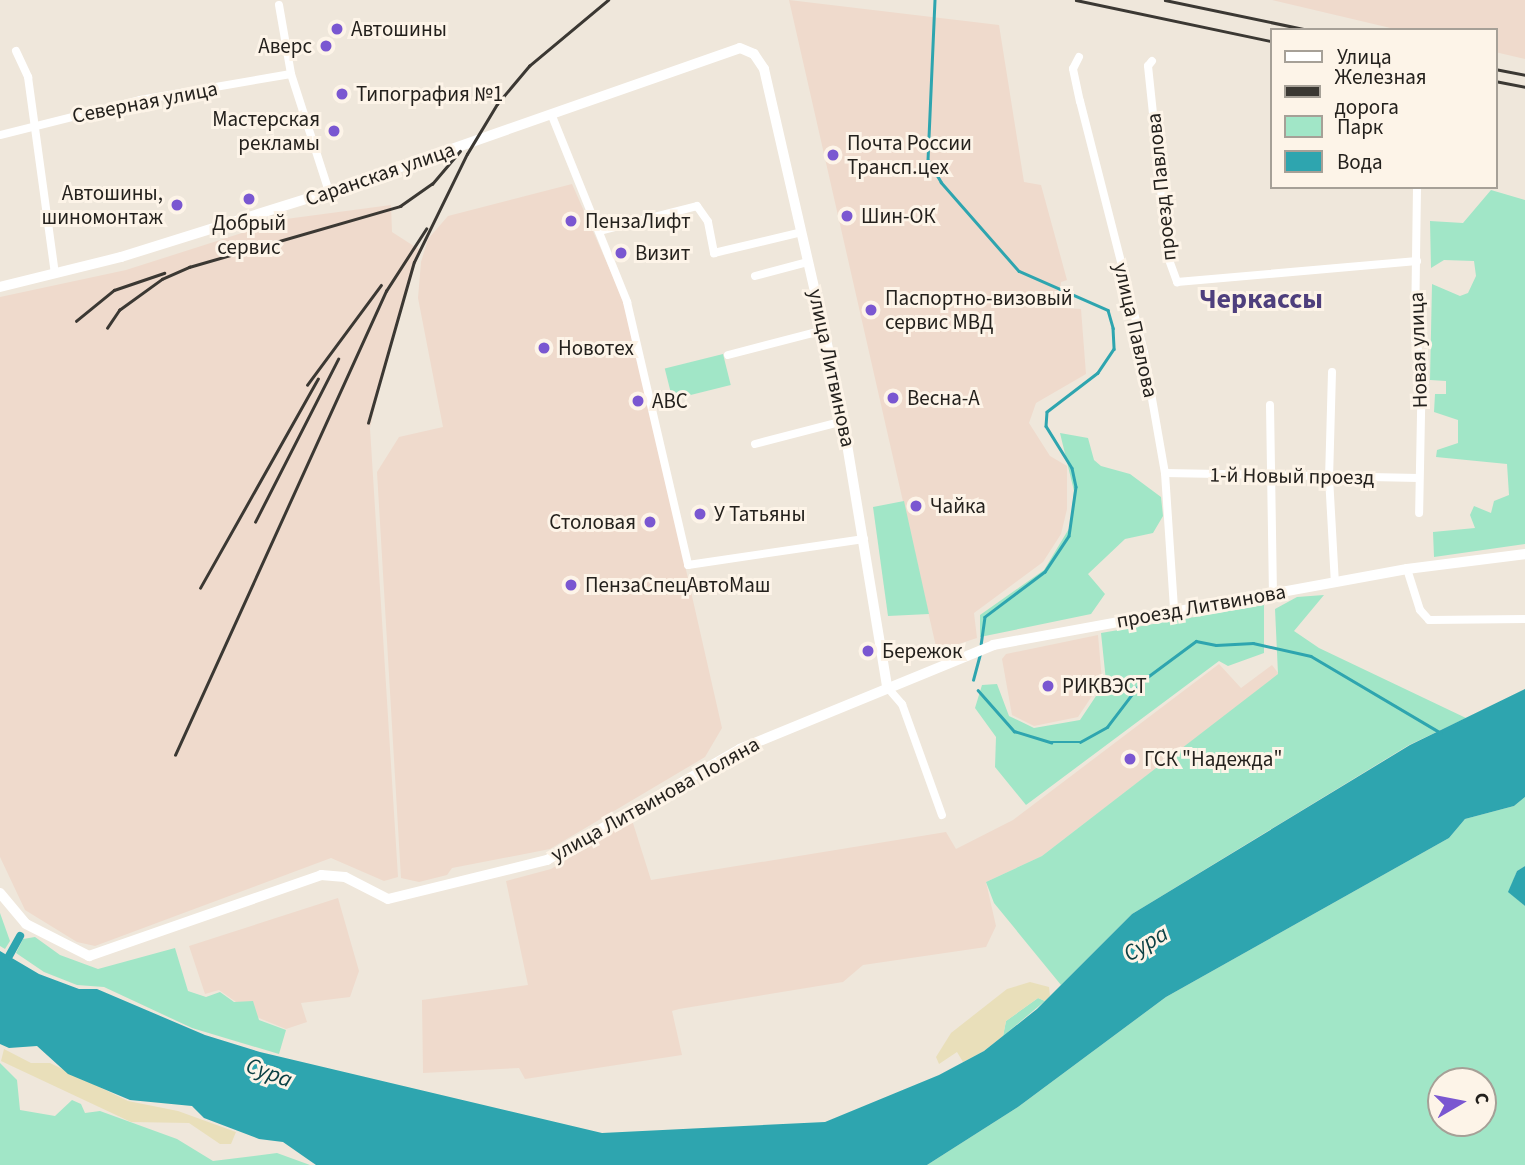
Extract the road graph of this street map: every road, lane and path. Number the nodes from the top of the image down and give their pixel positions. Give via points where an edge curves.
1 (279, 5) dead end
2 (16, 51) dead end
3 (754, 54) joint
4 (1079, 57) dead end
5 (1152, 61) dead end
6 (291, 74) junction
7 (552, 116) junction
8 (32, 125) junction
9 (0, 135) edge
10 (1418, 189) edge
11 (329, 192) junction
12 (599, 231) junction
13 (802, 232) junction
14 (1417, 261) junction
15 (808, 262) junction
16 (55, 273) junction
17 (754, 276) dead end
18 (0, 287) edge
19 (824, 330) junction
20 (728, 355) dead end
21 (1332, 372) dead end
22 (1270, 405) dead end
23 (843, 421) junction
24 (755, 444) dead end
25 (1165, 473) junction
26 (1270, 475) junction
27 (1329, 477) junction
28 (1419, 478) junction
29 (1419, 513) dead end
30 (864, 539) junction
31 (1524, 554) edge
32 (1407, 569) junction
33 (1335, 583) junction
34 (1273, 593) junction
35 (1174, 610) junction
36 (1525, 620) edge
37 (887, 687) junction
38 (942, 815) dead end
39 (0, 893) edge

1 - 6 street
2 - 8 street via 28,77
3 - 7 main road, Саранская улица via 740,48
3 - 13 main road, улица Литвинова via 764,69
4 - 25 street, улица Павлова via 1073,69 1077,90 1144,353
5 - 14 street, проезд Павлова via 1148,66 1168,257 1177,282
6 - 8 street, Северная улица via 140,100
6 - 11 street
7 - 11 main road, Саранская улица
7 - 12 street
8 - 9 street, Северная улица
8 - 16 street
10 - 14 street, Новая улица
11 - 16 main road, Саранская улица
12 - 13 street via 697,206 708,222 714,253
12 - 30 street via 627,302 688,565
13 - 15 main road, улица Литвинова
14 - 28 street, Новая улица via 1415,339 1422,363
15 - 17 street
15 - 19 main road, улица Литвинова
16 - 18 main road, Саранская улица
19 - 20 street
19 - 23 main road, улица Литвинова
21 - 27 street
22 - 26 street
23 - 24 street
23 - 30 main road, улица Литвинова
25 - 26 street, 1-й Новый проезд
25 - 35 street, улица Павлова
26 - 27 street, 1-й Новый проезд
26 - 34 street
27 - 28 street, 1-й Новый проезд
27 - 33 street
28 - 29 street, Новая улица
30 - 37 main road, улица Литвинова
31 - 32 main road, проезд Литвинова
32 - 33 main road, проезд Литвинова
32 - 36 street via 1420,610 1429,620
33 - 34 main road, проезд Литвинова
34 - 35 main road, проезд Литвинова
35 - 37 main road, проезд Литвинова via 993,645
37 - 38 street via 902,704
37 - 39 main road, улица Литвинова Поляна via 740,749 547,860 388,899 345,877 321,875 116,951 89,956 26,925

